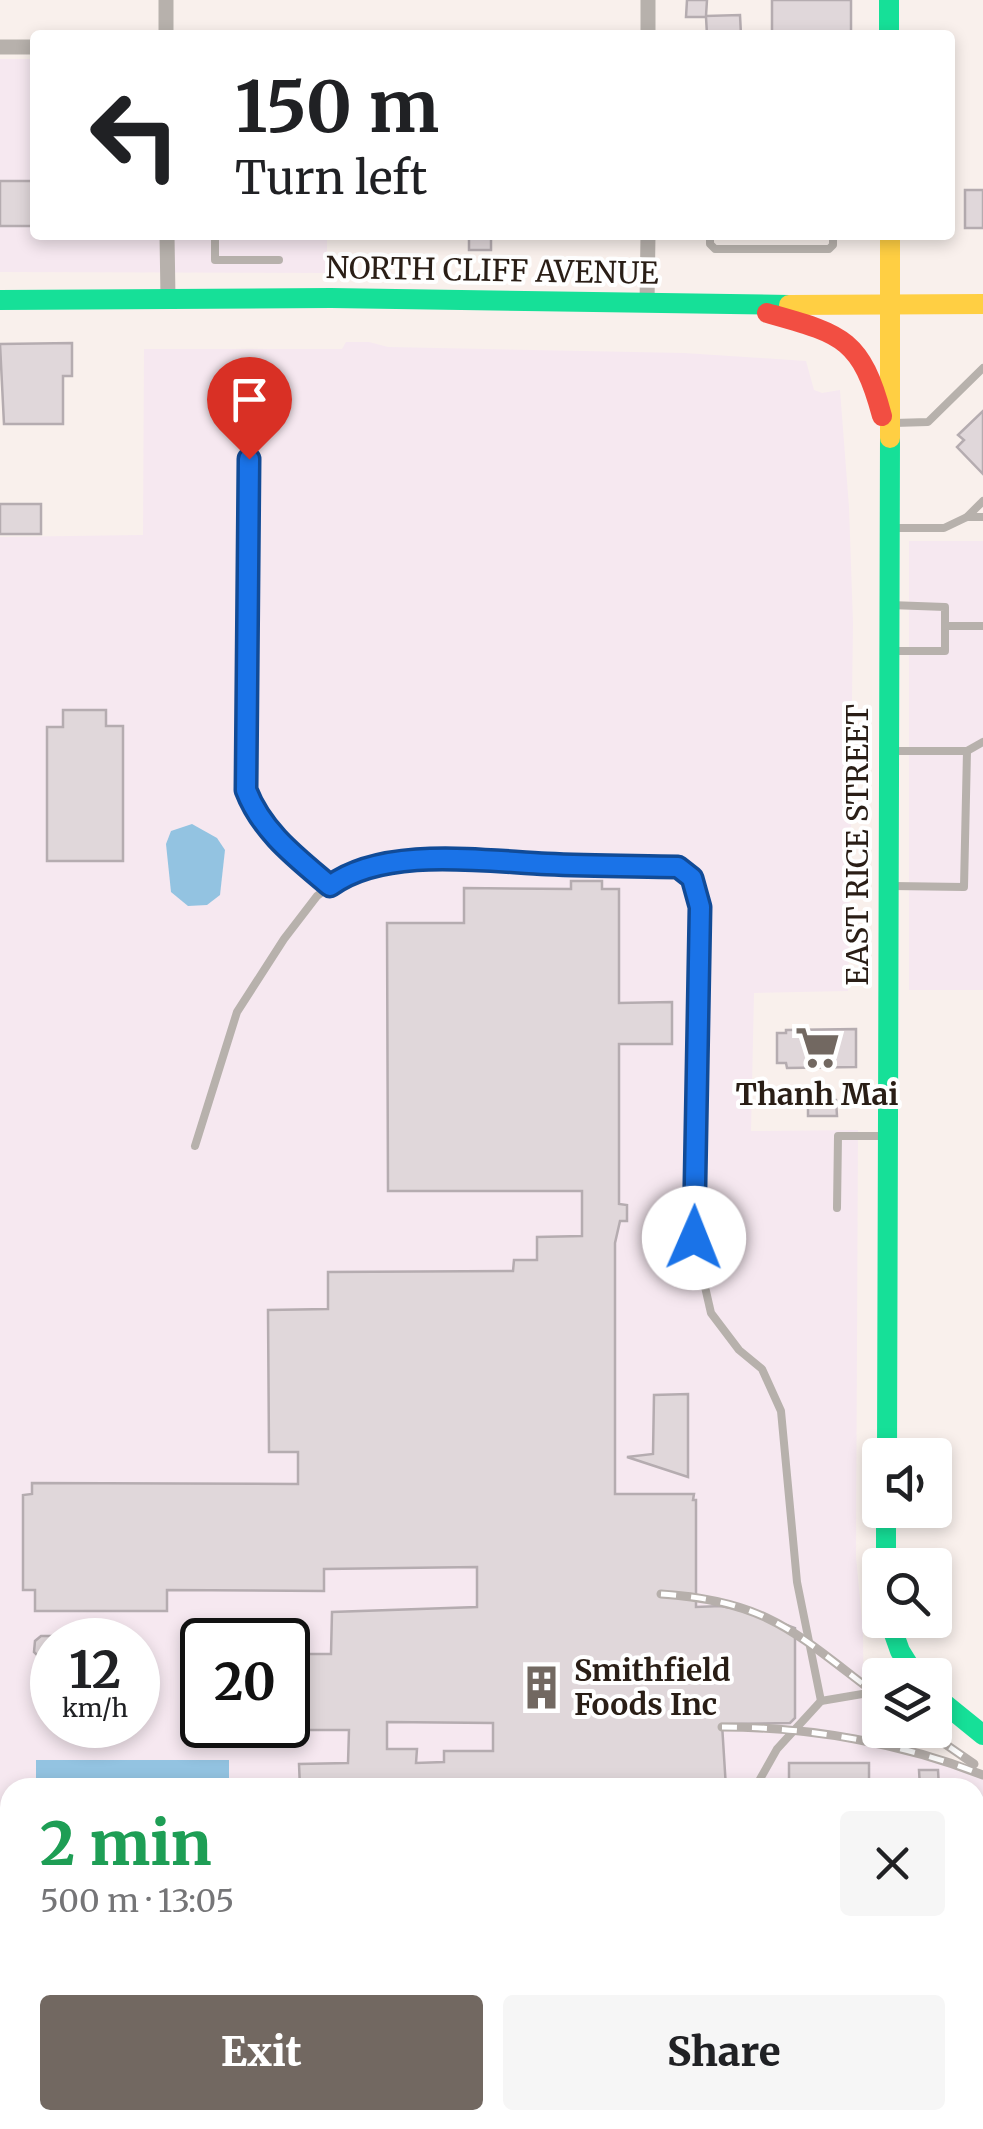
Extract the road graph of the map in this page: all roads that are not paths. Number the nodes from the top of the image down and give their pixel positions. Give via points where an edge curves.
1 (166, 0) edge
2 (648, 0) edge
3 (889, 0) edge
4 (166, 30) edge
5 (648, 30) edge
6 (889, 30) edge
7 (0, 47) edge
8 (30, 47) edge
9 (167, 240) edge
10 (215, 240) edge
11 (648, 240) edge
12 (710, 240) edge
13 (833, 240) edge
14 (890, 240) edge
15 (280, 260) dead end
16 (168, 298) junction
17 (0, 300) edge
18 (648, 304) junction
19 (983, 304) edge
20 (741, 305) junction
21 (890, 305) junction
22 (983, 368) edge
23 (250, 386) dead end
24 (889, 423) junction
25 (889, 450) junction
26 (983, 501) edge
27 (983, 516) edge
28 (967, 517) junction
29 (889, 528) junction
30 (889, 605) junction
31 (945, 626) junction
32 (983, 626) edge
33 (889, 651) junction
34 (983, 742) edge
35 (888, 751) junction
36 (967, 751) junction
37 (330, 886) junction
38 (888, 886) junction
39 (888, 1136) junction
40 (195, 1146) dead end
41 (837, 1208) dead end
42 (886, 1438) edge
43 (862, 1693) edge
44 (821, 1700) junction
45 (952, 1710) edge
46 (983, 1735) edge
47 (761, 1778) edge

1 - 4 street
2 - 5 street
3 - 6 street
7 - 8 street
9 - 16 street
10 - 15 lane via 215,260
11 - 18 street
12 - 13 lane via 715,249 829,249
14 - 21 street, EAST RICE STREET
16 - 17 street, NORTH CLIFF AVENUE
16 - 18 street, NORTH CLIFF AVENUE
18 - 20 street, NORTH CLIFF AVENUE
19 - 21 street, NORTH CLIFF AVENUE
20 - 21 street, NORTH CLIFF AVENUE
20 - 25 street via 832,332 859,351
21 - 24 street, EAST RICE STREET
22 - 24 lane via 928,422
23 - 37 lane via 246,790 256,817
24 - 25 street, EAST RICE STREET
25 - 29 street, EAST RICE STREET
26 - 28 lane
27 - 28 lane
28 - 29 lane via 944,528
29 - 30 street, EAST RICE STREET
30 - 31 lane via 946,607
30 - 33 street, EAST RICE STREET
31 - 32 lane
31 - 33 lane via 945,651
33 - 35 street, EAST RICE STREET
34 - 36 lane
35 - 36 lane
35 - 38 street, EAST RICE STREET
36 - 38 lane via 964,887
37 - 40 lane via 284,940 238,1012
37 - 44 lane via 346,874 440,859 678,867 692,878 700,907 694,1238 711,1313 762,1369 782,1411 797,1582
38 - 39 street, EAST RICE STREET
39 - 41 lane via 838,1136
39 - 42 street, EAST RICE STREET
43 - 44 lane
44 - 47 lane
45 - 46 street

